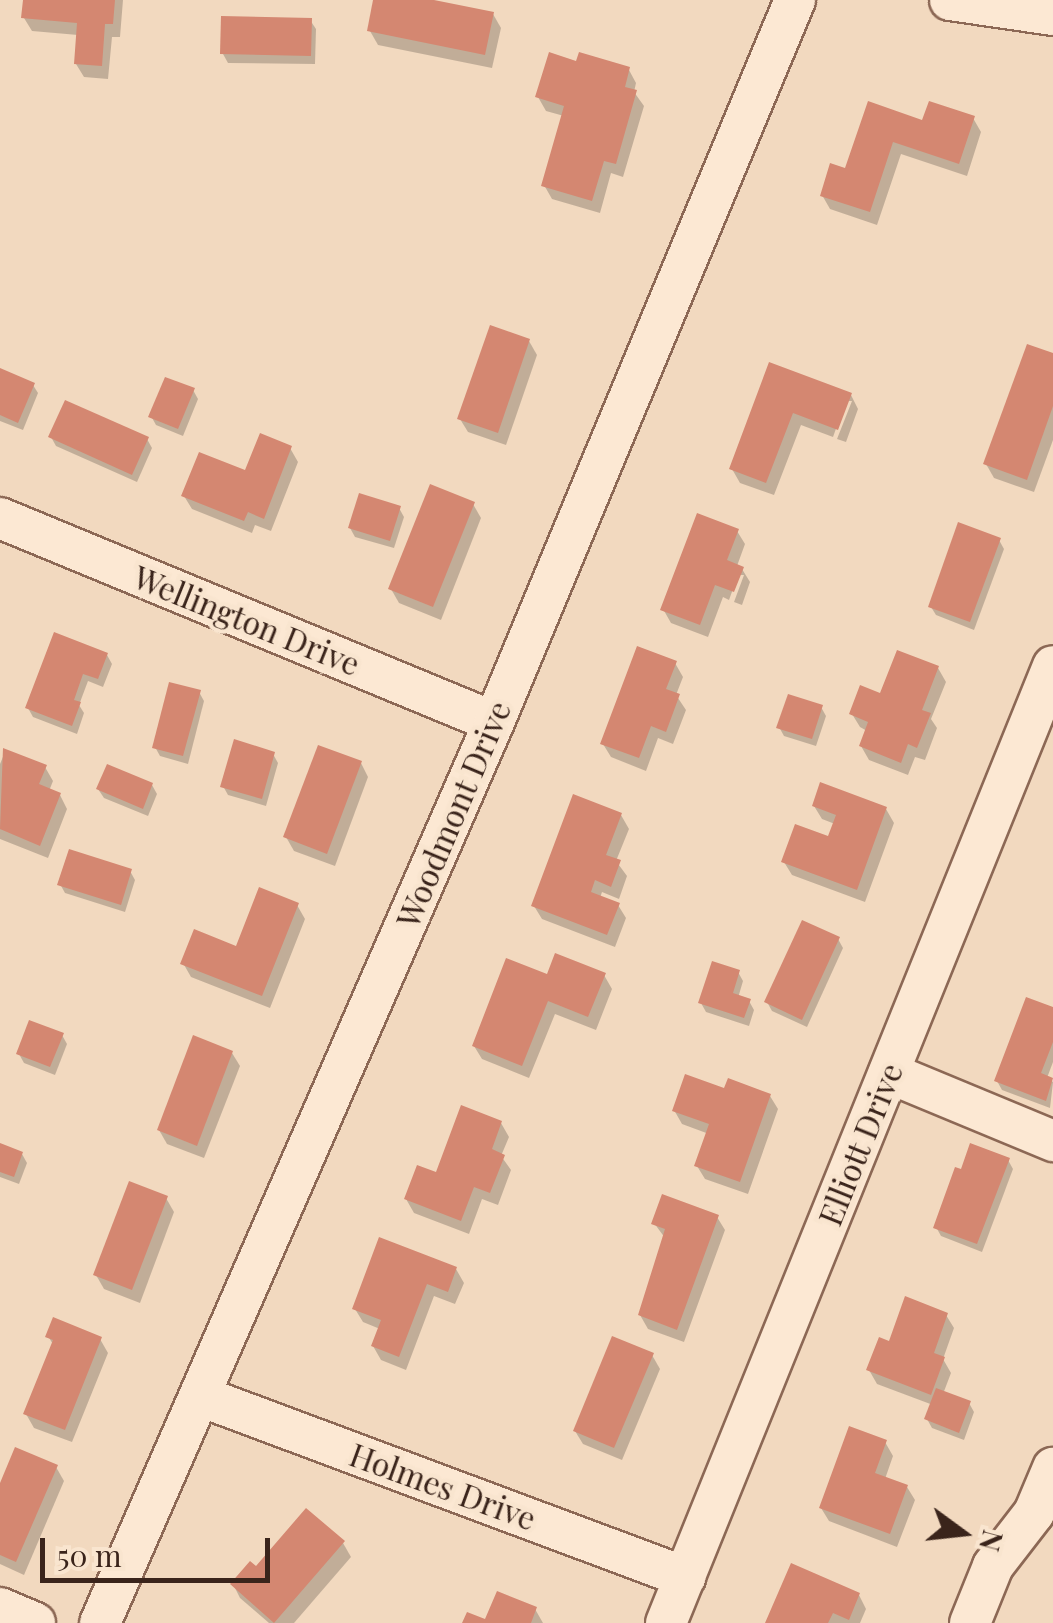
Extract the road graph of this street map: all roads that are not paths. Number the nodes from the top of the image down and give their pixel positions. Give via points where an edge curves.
1 (795, 0) edge
2 (950, 0) edge
3 (1053, 15) edge
4 (2, 524) edge
5 (1053, 666) edge
6 (494, 722) junction
7 (888, 1073) junction
8 (1053, 1140) edge
9 (200, 1396) junction
10 (1053, 1468) edge
11 (686, 1577) junction
12 (0, 1608) edge
13 (35, 1623) edge
14 (100, 1623) edge
15 (666, 1623) edge
16 (970, 1623) edge

1 - 6 street, Woodmont Drive
2 - 3 street
4 - 6 street, Wellington Drive
5 - 7 street, Elliott Drive
6 - 9 street, Woodmont Drive
7 - 8 street
7 - 11 street, Elliott Drive
9 - 11 street, Holmes Drive
9 - 14 street, Woodmont Drive
10 - 16 street via 1034,1514 994,1566
11 - 15 street, Elliott Drive
12 - 13 street

